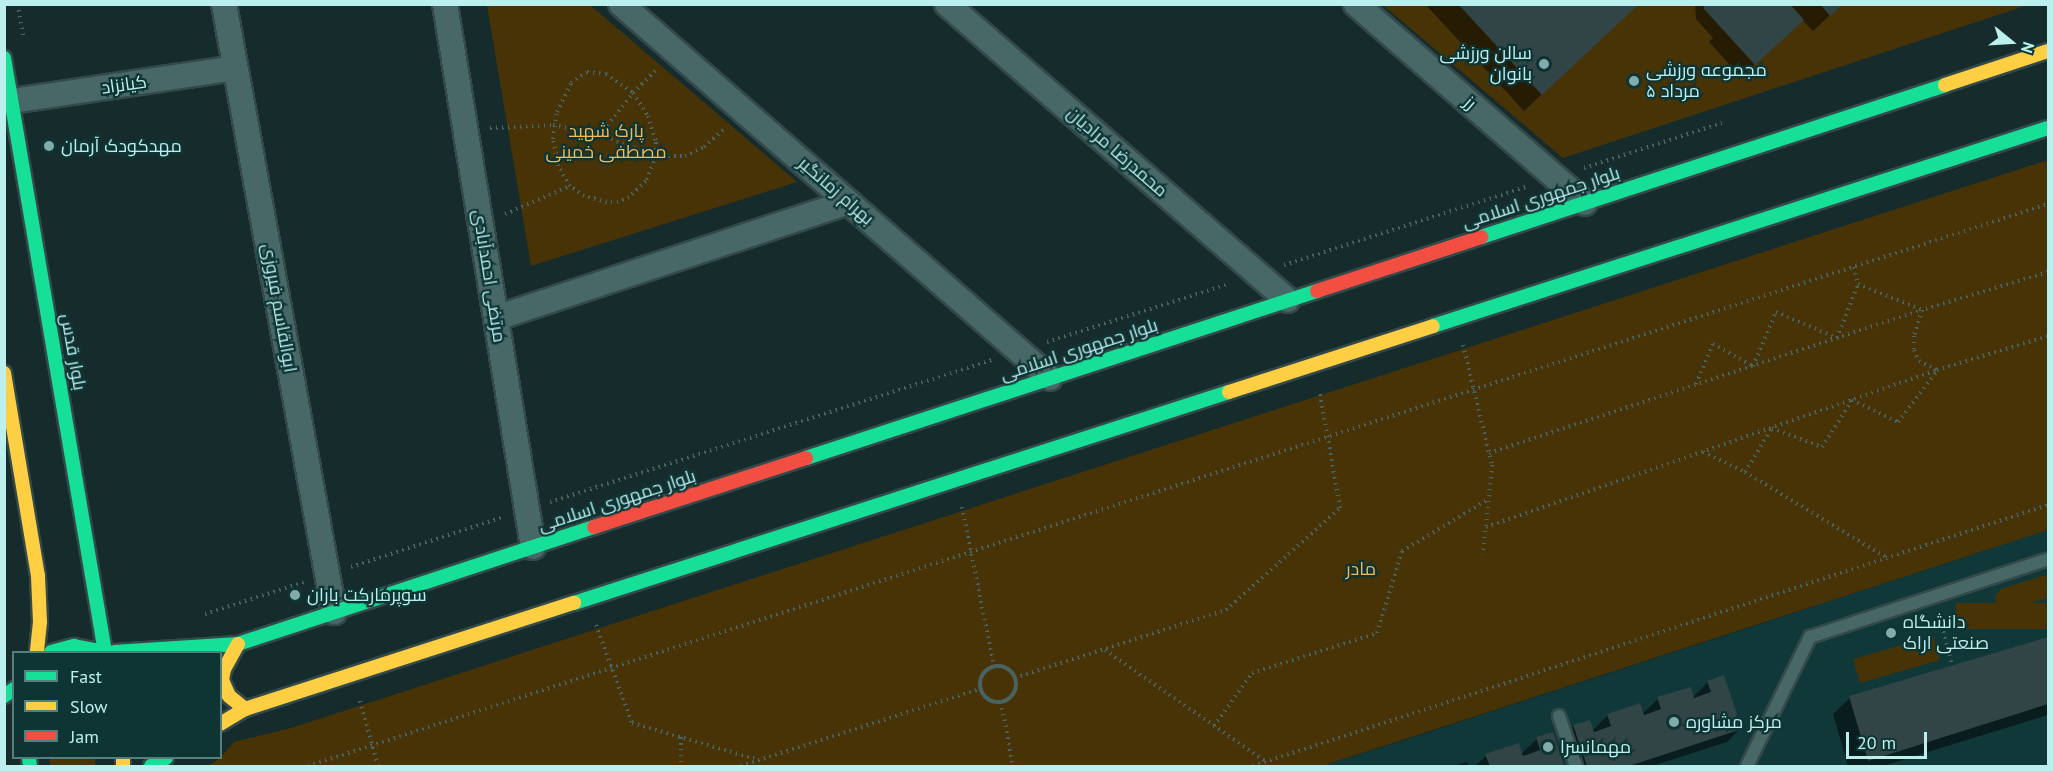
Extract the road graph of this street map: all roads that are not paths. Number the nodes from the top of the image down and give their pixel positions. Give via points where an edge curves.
1 (224, 4) edge
2 (445, 4) edge
3 (621, 4) edge
4 (947, 4) edge
5 (1356, 4) edge
6 (2049, 51) edge
7 (4, 58) edge
8 (235, 68) junction
9 (8, 102) edge
10 (2049, 128) edge
11 (848, 202) junction
12 (1585, 202) junction
13 (1287, 300) junction
14 (496, 318) junction
15 (4, 373) edge
16 (1050, 378) junction
17 (532, 547) junction
18 (2049, 559) edge
19 (334, 612) junction
20 (238, 644) junction
21 (37, 651) edge
22 (53, 651) edge
23 (101, 651) edge
24 (104, 651) edge
25 (130, 651) edge
26 (244, 709) junction
27 (1559, 716) dead end
28 (222, 723) edge
29 (1576, 766) edge
30 (1747, 766) edge

1 - 8 street, ابوالقاسم فیروزی
2 - 14 street, مرتضی احمدآبادی
3 - 11 street, بهرام زمانگیر
4 - 13 street, محمدرضا مرادیان
5 - 12 street, رز
6 - 12 main road, بلوار جمهوری اسلامی
7 - 9 main road, بلوار قدس
8 - 9 street, کیانزاد
8 - 19 street, ابوالقاسم فیروزی
9 - 24 main road, بلوار قدس
10 - 26 main road
11 - 14 street
11 - 16 street, بهرام زمانگیر
12 - 13 main road, بلوار جمهوری اسلامی
13 - 16 main road, بلوار جمهوری اسلامی
14 - 17 street, مرتضی احمدآبادی
15 - 21 main road via 38,576
16 - 17 main road, بلوار جمهوری اسلامی
17 - 19 main road, بلوار جمهوری اسلامی
18 - 30 lane via 1810,637
19 - 20 main road, بلوار جمهوری اسلامی
20 - 25 main road, بلوار جمهوری اسلامی
20 - 26 main road via 222,680 229,696
22 - 23 main road via 74,646
26 - 28 main road
27 - 29 lane

